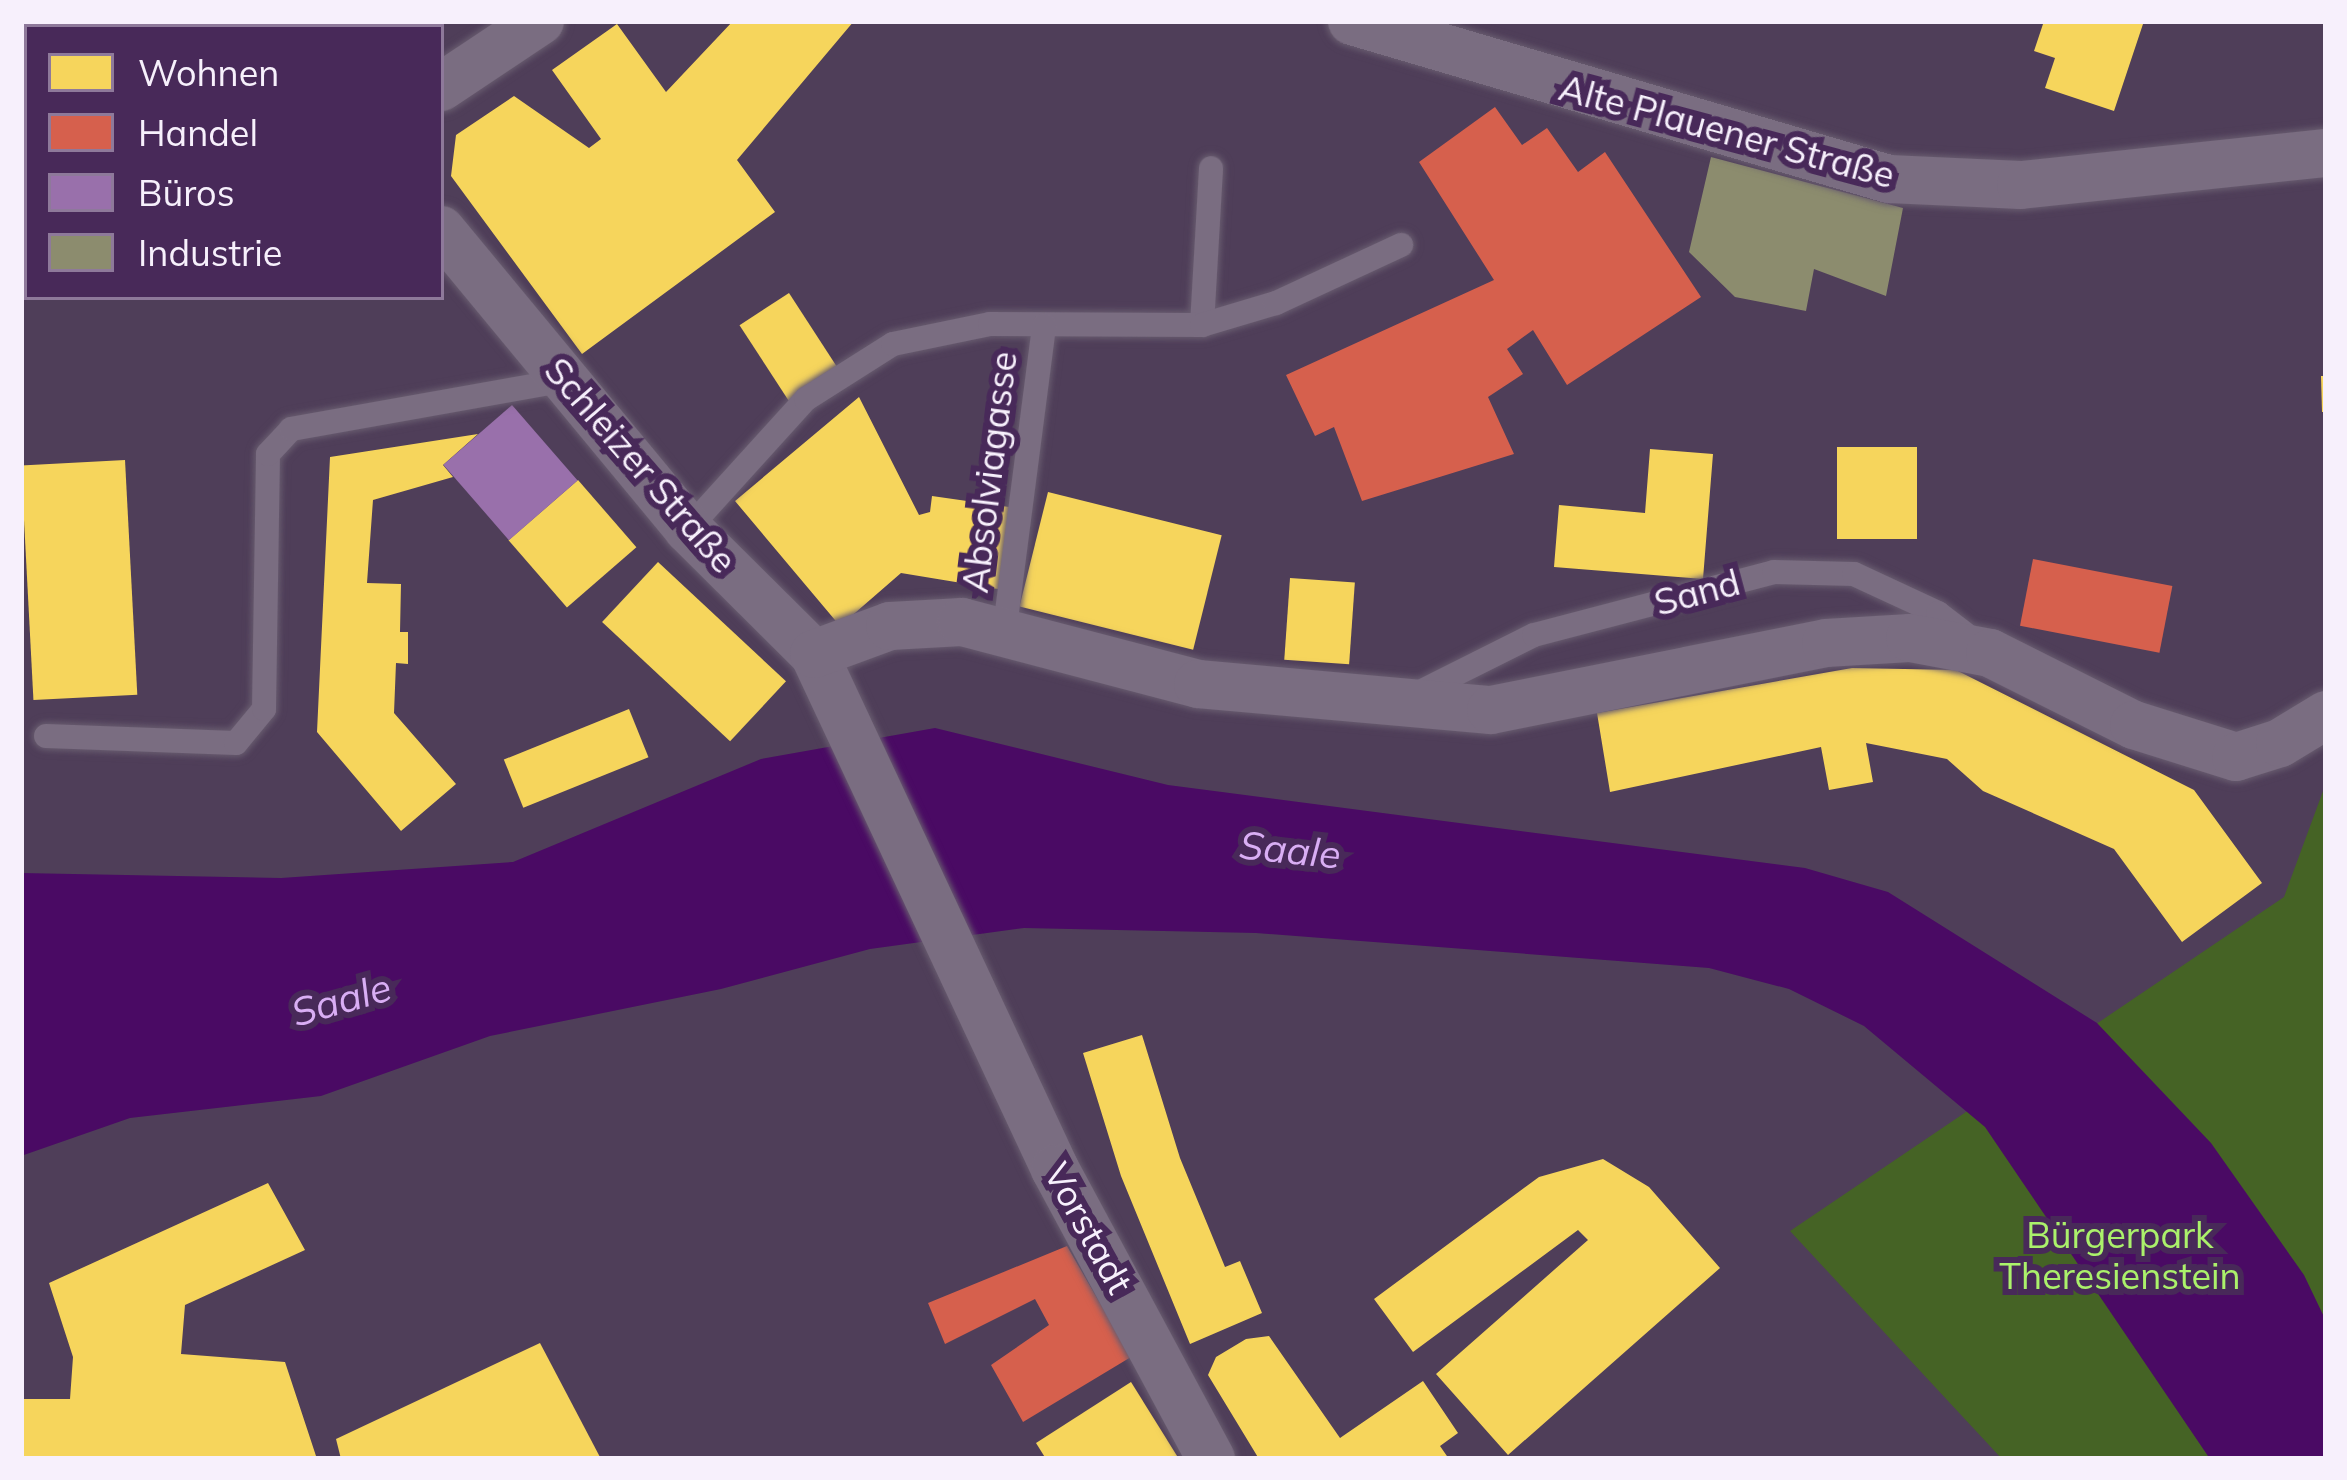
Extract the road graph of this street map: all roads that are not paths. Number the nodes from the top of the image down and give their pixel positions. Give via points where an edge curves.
1 (540, 21) edge
2 (1352, 21) edge
3 (444, 85) edge
4 (2326, 153) edge
5 (1210, 168) dead end
6 (444, 234) edge
7 (1401, 244) dead end
8 (1202, 325) junction
9 (1044, 326) junction
10 (565, 380) junction
11 (688, 529) junction
12 (1005, 627) junction
13 (1990, 653) junction
14 (814, 654) junction
15 (838, 701) joint
16 (1400, 702) junction
17 (2326, 715) edge
18 (46, 736) dead end
19 (1211, 1459) edge

1 - 3 street
2 - 4 street, Alte Plauener Straße via 1889,179 2021,184
5 - 8 lane
6 - 10 street, Schleizer Straße
7 - 8 lane, Absolviagasse via 1276,303
8 - 9 lane, Absolviagasse
9 - 11 lane, Absolviagasse via 942,328 893,344 806,399
9 - 12 lane, Absolviagasse
10 - 11 street, Schleizer Straße
10 - 18 lane via 291,429 268,454 264,709 236,743
11 - 14 street, Schleizer Straße
12 - 14 street, Sand via 890,626
12 - 16 street, Sand via 1198,684
13 - 16 street, Sand via 1910,638 1826,643 1491,710
13 - 16 lane, Sand via 1938,613 1854,574 1774,572 1534,635
13 - 17 street, Sand via 2134,725 2236,757
14 - 15 street, Schleizer Straße
15 - 19 street, Vorstadt via 971,994

